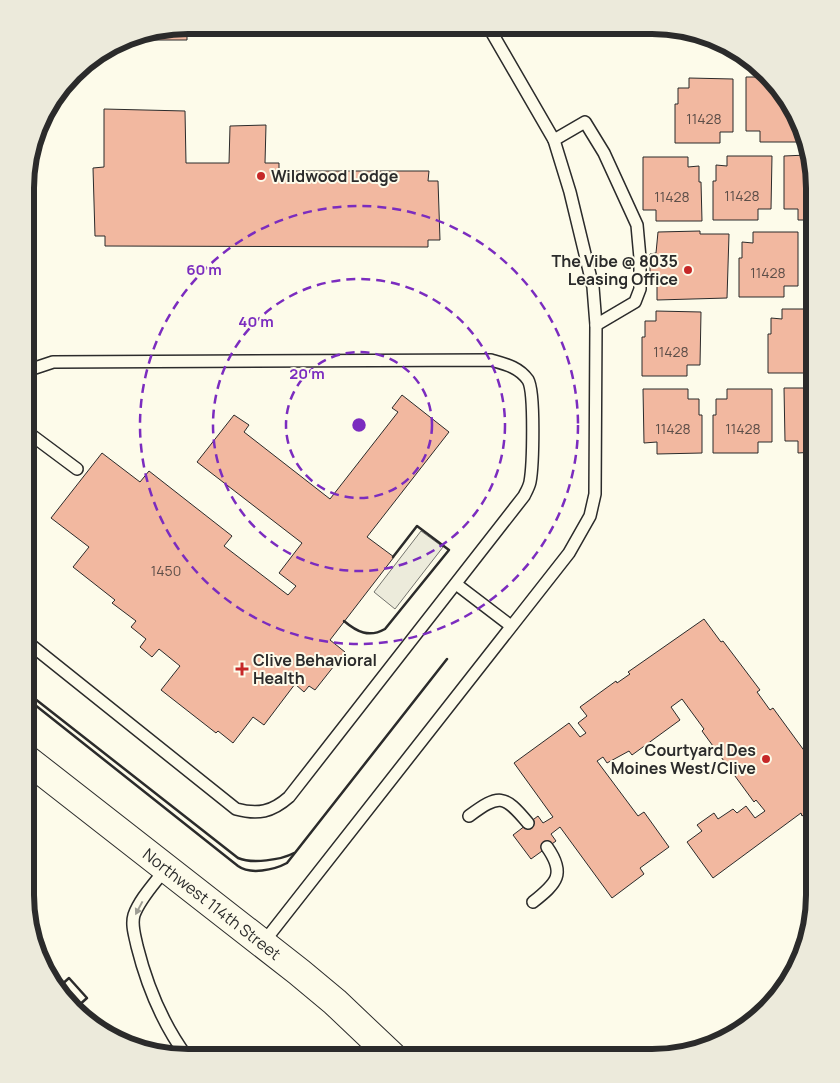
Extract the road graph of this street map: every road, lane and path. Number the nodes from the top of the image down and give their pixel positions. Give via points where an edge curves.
1 (493, 34) edge
2 (554, 140) junction
3 (596, 325) junction
4 (34, 368) edge
5 (34, 437) edge
6 (76, 469) dead end
7 (456, 584) junction
8 (511, 626) junction
9 (34, 647) edge
10 (34, 765) edge
11 (469, 816) dead end
12 (528, 823) dead end
13 (547, 848) dead end
14 (166, 868) junction
15 (533, 902) dead end
16 (263, 943) junction
17 (181, 1049) edge
18 (385, 1049) edge

1 - 2 lane
2 - 3 lane via 593,287
2 - 3 lane via 585,122 604,153 637,225 640,290 635,302
3 - 8 lane via 595,494 590,516 569,552
4 - 7 lane via 53,362 491,360 519,370 528,381 532,394 530,482 524,496
5 - 6 lane
7 - 8 lane
7 - 9 lane via 290,797 266,812 236,809
8 - 16 lane
10 - 14 street, Northwest 114th Street
11 - 12 lane via 494,800 504,800 512,803
13 - 15 lane via 558,863 557,873 552,885
14 - 16 street, Northwest 114th Street
14 -> 17 lane via 134,916 133,930 150,991
16 - 18 street, Northwest 114th Street via 335,1002

